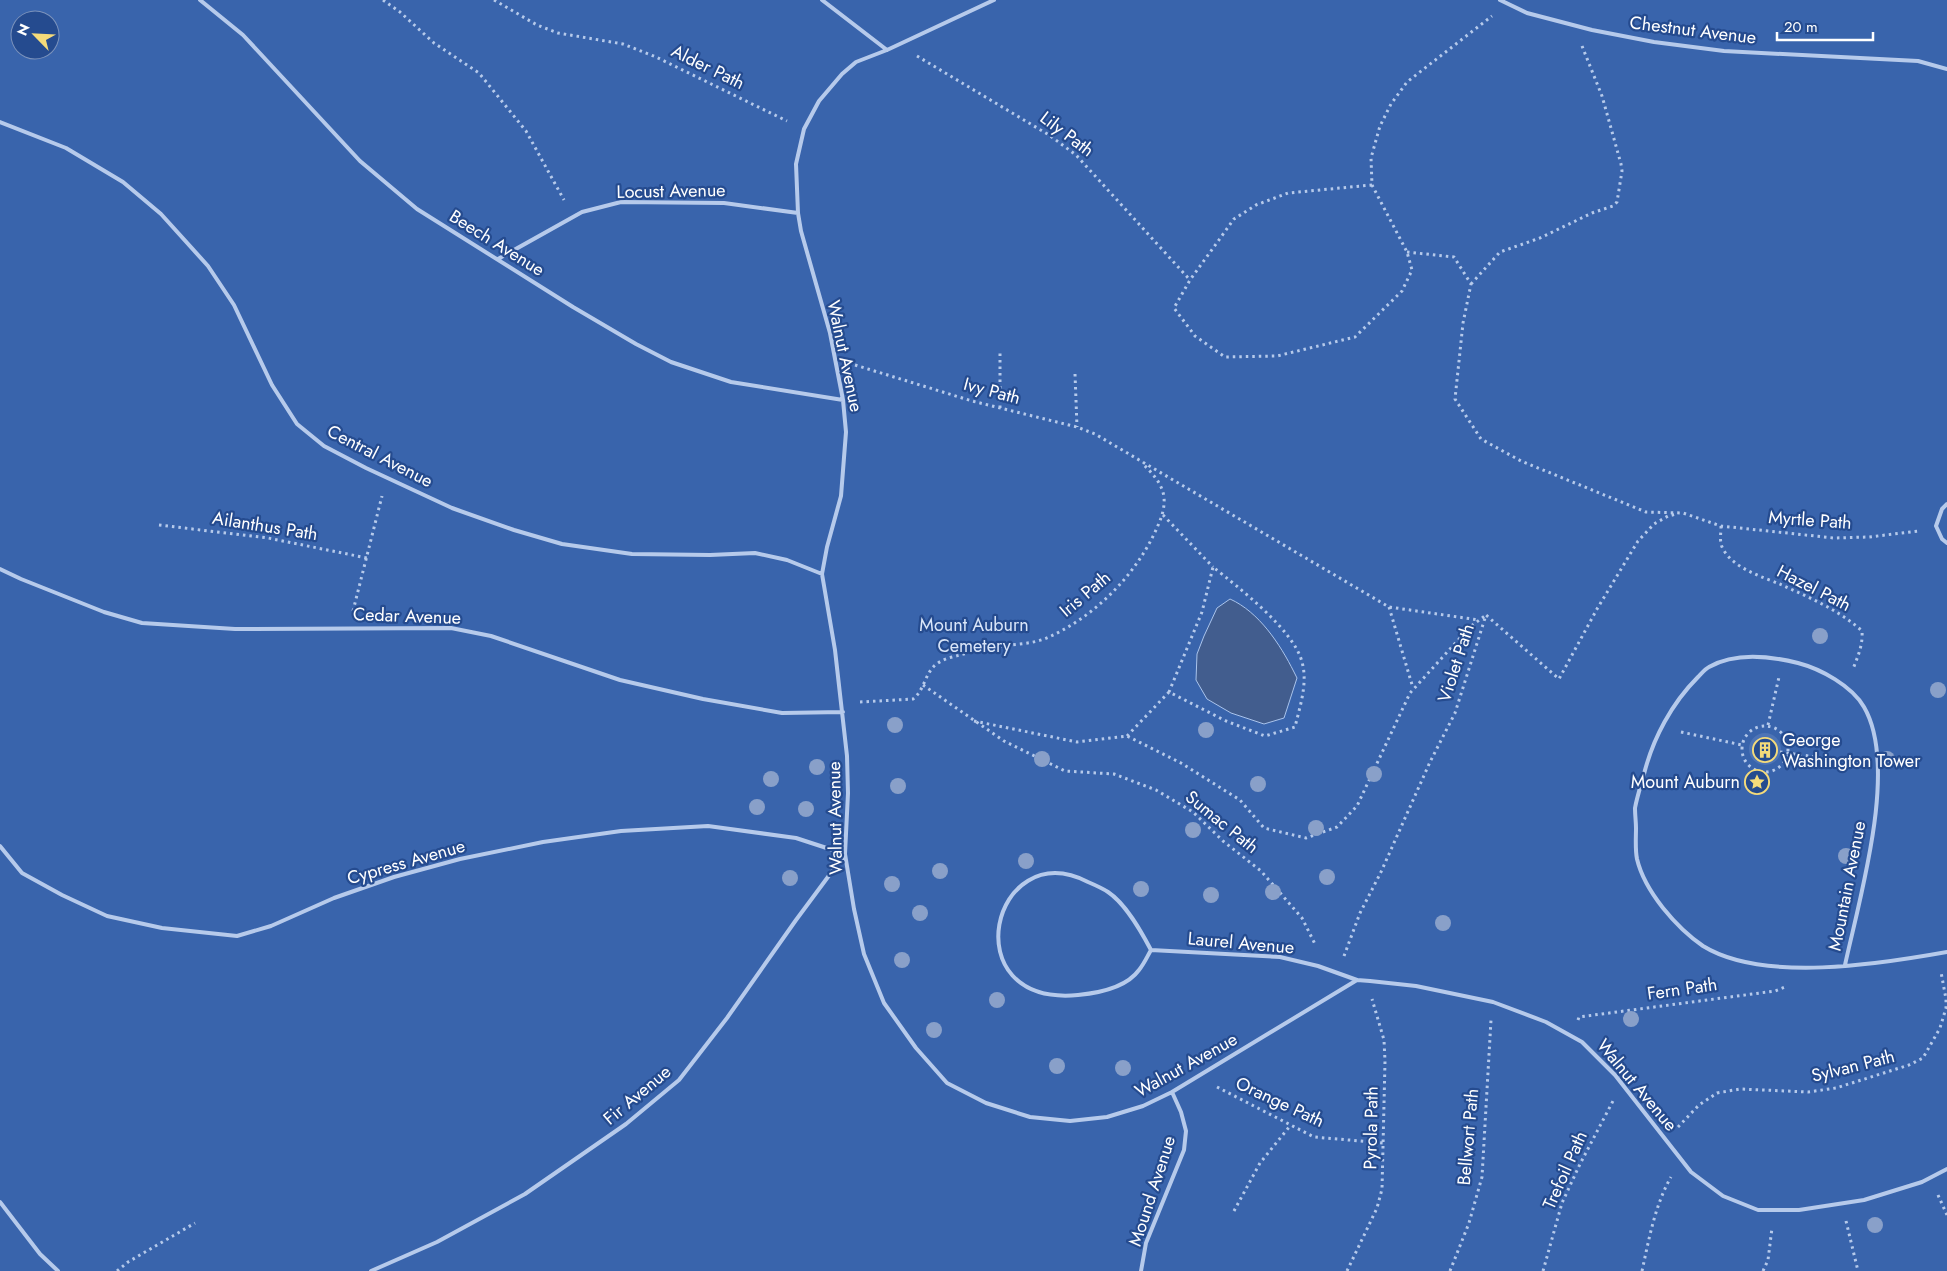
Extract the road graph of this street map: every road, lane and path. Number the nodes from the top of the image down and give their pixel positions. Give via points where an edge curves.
1 (200, 0) edge
2 (383, 0) edge
3 (494, 0) edge
4 (822, 0) edge
5 (994, 0) edge
6 (1500, 0) edge
7 (1508, 4) junction
8 (1573, 26) junction
9 (899, 44) junction
10 (887, 50) junction
11 (1947, 69) edge
12 (0, 122) edge
13 (804, 130) junction
14 (1372, 185) junction
15 (798, 213) junction
16 (572, 217) junction
17 (1407, 252) junction
18 (498, 259) junction
19 (1190, 280) junction
20 (1471, 284) junction
21 (1000, 351) dead end
22 (835, 359) junction
23 (1075, 374) dead end
24 (844, 400) junction
25 (1000, 408) junction
26 (1077, 427) junction
27 (1138, 459) junction
28 (387, 478) junction
29 (1947, 504) edge
30 (1683, 513) junction
31 (1162, 515) junction
32 (159, 526) dead end
33 (1721, 526) junction
34 (1936, 526) junction
35 (1947, 543) edge
36 (367, 558) junction
37 (1213, 567) junction
38 (0, 568) edge
39 (822, 574) junction
40 (1389, 607) junction
41 (1486, 615) junction
42 (1479, 620) junction
43 (349, 628) junction
44 (1779, 677) dead end
45 (923, 685) junction
46 (1846, 688) junction
47 (1414, 689) junction
48 (1169, 692) junction
49 (842, 703) junction
50 (843, 712) junction
51 (974, 721) junction
52 (1768, 725) junction
53 (1681, 732) dead end
54 (1127, 736) junction
55 (1742, 745) junction
56 (1780, 752) dead end
57 (1788, 754) junction
58 (1859, 763) dead end
59 (0, 846) edge
60 (845, 854) junction
61 (1151, 950) junction
62 (1947, 952) edge
63 (1936, 954) junction
64 (1845, 965) junction
65 (1791, 968) junction
66 (1328, 970) junction
67 (1338, 974) junction
68 (1356, 980) junction
69 (1370, 981) junction
70 (1493, 1002) junction
71 (1571, 1035) junction
72 (1197, 1076) junction
73 (1622, 1084) junction
74 (1172, 1092) junction
75 (1290, 1126) junction
76 (1666, 1140) junction
77 (1384, 1143) junction
78 (1681, 1159) junction
79 (1947, 1169) edge
80 (0, 1202) edge
81 (1840, 1203) junction
82 (1773, 1210) junction
83 (1234, 1211) dead end
84 (195, 1223) dead end
85 (58, 1271) edge
86 (117, 1271) edge
87 (371, 1271) edge
88 (1141, 1271) edge
89 (1347, 1271) edge
90 (1450, 1271) edge
91 (1543, 1271) edge
92 (1642, 1271) edge
93 (1763, 1271) edge
94 (1858, 1271) edge

1 - 18 lane, Beech Avenue via 243,35 360,161 417,210
2 - 16 path via 434,44 479,73 526,131
3 - 13 path, Alder Path via 537,25 558,33 623,44 656,57
4 - 10 lane
5 - 9 lane, Walnut Avenue
6 - 7 lane, Chestnut Avenue
7 - 8 lane, Chestnut Avenue
7 - 14 path via 1407,82 1390,104 1371,158
8 - 11 lane, Chestnut Avenue via 1654,42 1724,51 1918,61
8 - 20 path via 1602,96 1621,164 1617,202 1540,238 1500,252
9 - 10 lane, Walnut Avenue
9 - 19 path, Lily Path via 1049,135 1076,155
10 - 13 lane, Walnut Avenue via 856,62 842,74 819,101
12 - 28 lane, Central Avenue via 66,148 123,182 161,214 208,266 234,306 272,385 297,424 324,446
13 - 15 lane, Walnut Avenue via 796,164
14 - 17 path
14 - 19 path via 1288,193 1256,205 1234,220
15 - 16 lane, Locust Avenue via 724,203 620,202
15 - 22 lane, Walnut Avenue
16 - 18 lane, Locust Avenue
17 - 19 path via 1412,270 1402,291 1355,337 1277,356 1225,357 1195,336 1174,308
17 - 20 path via 1454,257
18 - 24 lane, Beech Avenue via 573,307 671,362 732,382
20 - 30 path, Myrtle Path via 1463,323 1455,399 1481,439 1520,460 1646,512
21 - 25 path
22 - 24 lane, Walnut Avenue
22 - 25 path, Ivy Path
23 - 26 path
24 - 39 lane, Walnut Avenue via 846,432 841,496 826,547
25 - 26 path, Ivy Path
26 - 27 path, Ivy Path
27 - 31 path, Iris Path via 1162,488
27 - 40 path, Ivy Path
28 - 36 path
28 - 39 lane, Central Avenue via 452,508 562,544 632,554 755,553 788,560
29 - 34 lane
30 - 33 path, Myrtle Path
30 - 41 path, Violet Path via 1668,516 1654,524 1638,541 1596,609 1559,679
31 - 37 path
31 - 45 path, Iris Path via 1148,548 1134,569 1097,606 1068,627 1046,638 946,659 931,669
32 - 36 path, Ailanthus Path via 268,538
33 - 34 path, Myrtle Path via 1834,538 1917,532
33 - 46 path, Hazel Path via 1723,549 1732,559 1838,613 1862,632 1860,653
34 - 35 lane
36 - 43 path
37 - 48 path via 1202,612
37 - 48 path via 1286,631 1302,661 1304,690 1295,727 1265,736 1226,721
38 - 43 lane, Cedar Avenue via 21,579 142,623 234,629
39 - 49 lane, Walnut Avenue
40 - 42 path
40 - 47 path
41 - 42 path
41 - 67 path, Violet Path via 1455,713 1360,913
42 - 47 path
43 - 50 lane, Cedar Avenue via 451,628 491,636 620,680 703,699 782,713
44 - 52 path
45 - 49 path via 913,700
45 - 51 path, Sumac Path
46 - 64 lane, Mountain Avenue via 1864,706 1875,735 1878,766 1868,869
46 - 65 lane, Mountain Avenue via 1802,664 1777,658 1731,658 1708,667 1684,691 1661,728 1645,768 1635,809 1637,859 1652,895 1679,928 1704,946 1730,958 1758,966
47 - 54 path via 1357,806 1337,827 1306,838 1264,828 1240,800 1181,763
48 - 54 path
49 - 50 lane, Walnut Avenue
50 - 60 lane, Walnut Avenue via 848,793
51 - 54 path via 1077,742
51 - 66 path, Sumac Path via 1004,741 1065,771 1114,774 1156,790 1193,812 1261,871 1302,918
52 - 55 path via 1754,728
52 - 57 path via 1786,737
53 - 55 path
55 - 57 path via 1747,764 1758,771 1777,768
56 - 57 path
57 - 58 path
59 - 60 lane, Cypress Avenue via 22,873 107,916 162,928 237,936 271,926 394,876 543,842 621,831 708,826 796,838
60 - 74 lane, Walnut Avenue via 864,954 884,1003 916,1048 947,1083 986,1103 1030,1117 1070,1121 1107,1117 1143,1106
60 - 87 lane, Fir Avenue via 679,1080 626,1124 525,1194 437,1242
61 - 61 lane via 1137,923 1110,893 1078,877 1053,872 1034,876 1014,892 1001,916 997,939 1001,960 1014,980 1035,990 1062,996 1094,994 1121,986 1139,971
61 - 66 lane, Laurel Avenue via 1280,957
62 - 63 lane, Mountain Avenue
63 - 64 lane, Mountain Avenue
63 - 76 path, Sylvan Path via 1946,1008 1940,1028 1922,1058 1836,1088 1808,1092 1740,1089 1717,1094 1699,1105
64 - 65 lane, Mountain Avenue
65 - 71 path, Fern Path via 1792,982 1775,991 1579,1016
66 - 67 lane, Laurel Avenue
67 - 68 lane, Laurel Avenue
68 - 69 lane, Walnut Avenue
68 - 72 lane, Walnut Avenue
69 - 70 lane, Walnut Avenue via 1416,986
69 - 77 path, Pyrola Path via 1384,1040
70 - 71 lane, Walnut Avenue
70 - 90 path, Bellwort Path via 1482,1177 1469,1223
71 - 73 lane, Walnut Avenue via 1582,1042
72 - 74 lane, Walnut Avenue
72 - 75 path, Orange Path
73 - 76 lane, Walnut Avenue
73 - 91 path, Trefoil Path via 1562,1203
74 - 88 lane, Mound Avenue via 1186,1131 1184,1150 1146,1243
75 - 77 path, Orange Path via 1314,1137
75 - 83 path via 1260,1163
76 - 78 lane, Walnut Avenue
77 - 89 path, Pyrola Path via 1382,1189 1377,1208
78 - 82 lane, Walnut Avenue via 1691,1172 1723,1196 1758,1210
78 - 92 path via 1664,1189
79 - 81 lane, Walnut Avenue via 1922,1182 1864,1200
80 - 85 lane via 40,1254
81 - 82 lane, Walnut Avenue via 1799,1210
81 - 94 path
82 - 93 path via 1768,1260
84 - 86 path

